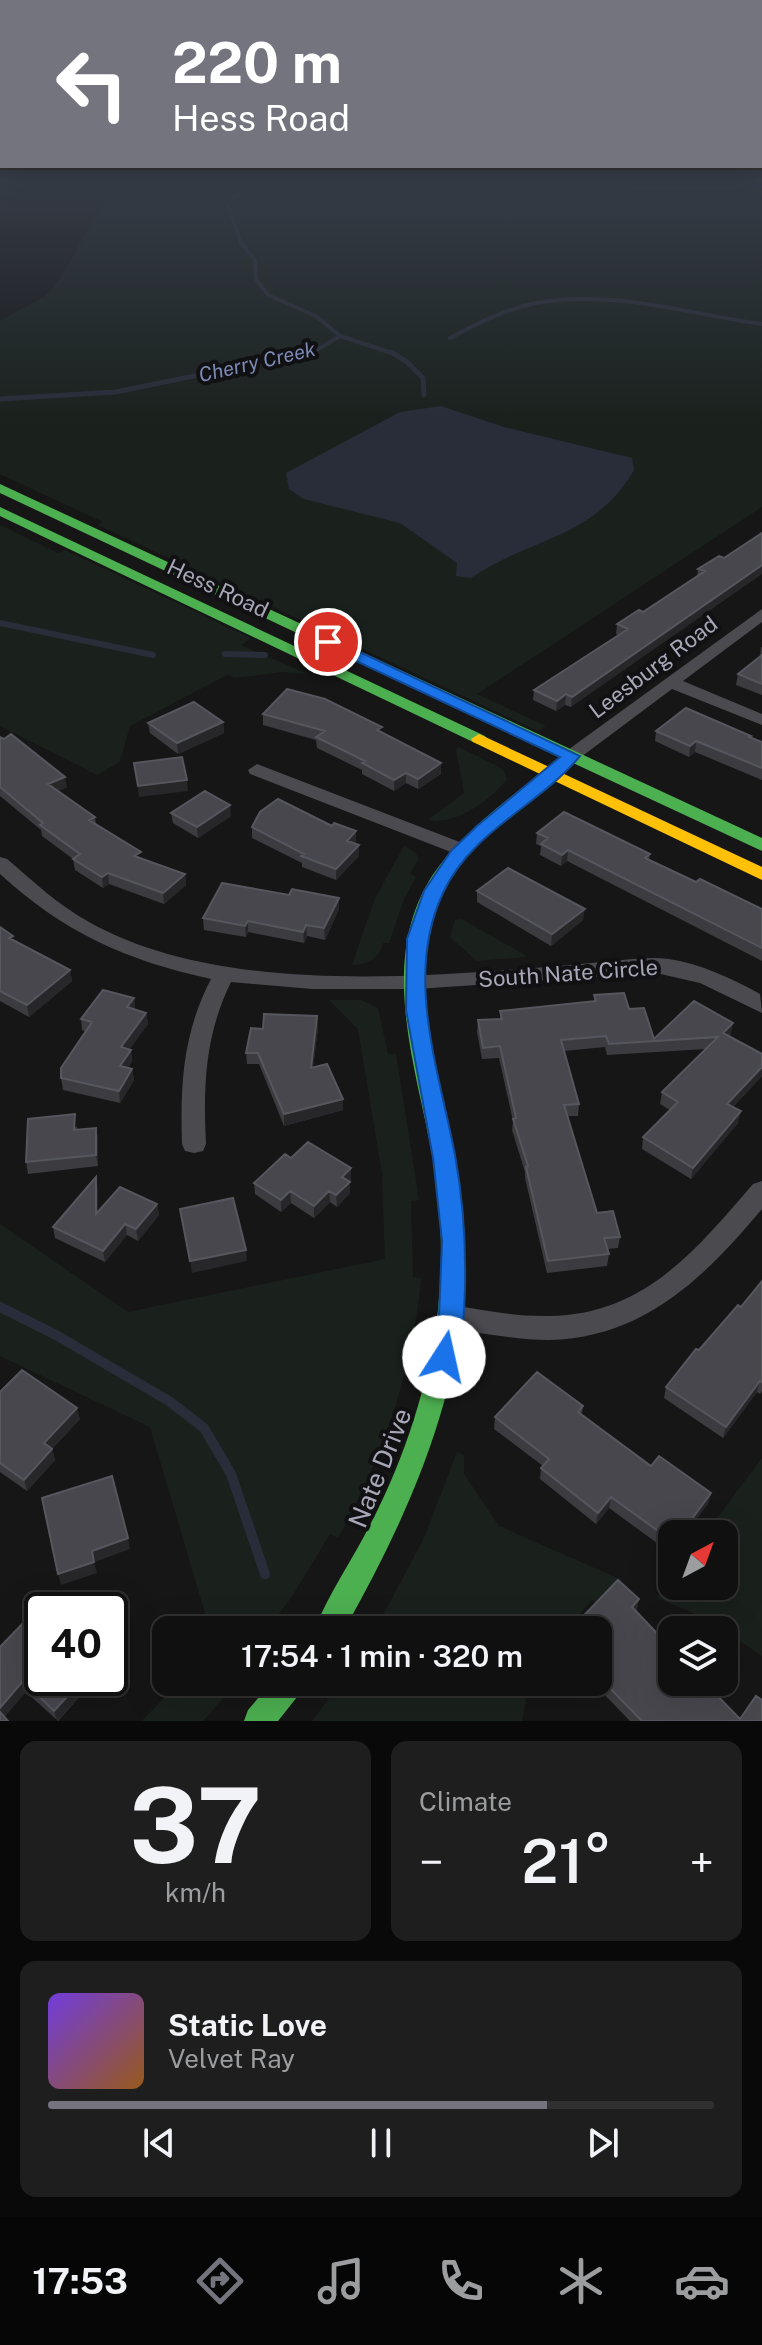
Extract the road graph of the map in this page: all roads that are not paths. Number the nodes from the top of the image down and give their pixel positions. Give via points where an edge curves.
1 (0, 488) edge
2 (0, 511) edge
3 (762, 614) edge
4 (670, 682) junction
5 (762, 720) edge
6 (571, 756) junction
7 (257, 770) dead end
8 (554, 774) junction
9 (762, 845) edge
10 (463, 850) junction
11 (0, 863) edge
12 (762, 874) edge
13 (224, 974) junction
14 (415, 981) junction
15 (762, 1005) edge
16 (194, 1144) dead end
17 (762, 1191) edge
18 (451, 1317) junction
19 (336, 1616) edge
20 (280, 1696) edge
21 (259, 1721) edge

1 - 6 main road, Hess Road
2 - 8 main road, Hess Road
3 - 4 street, Leesburg Road
4 - 5 street
4 - 6 street, Leesburg Road
6 - 8 main road, Nate Drive
6 - 9 main road, Hess Road
7 - 10 street
8 - 10 main road, Nate Drive
8 - 12 main road, Hess Road
10 - 14 main road, Nate Drive via 427,905 416,946
11 - 13 street, South Nate Circle via 42,903 94,935 147,956
13 - 14 street, South Nate Circle via 303,982
13 - 16 street via 194,1046
14 - 15 street, South Nate Circle via 663,966 700,975
14 - 18 main road, Nate Drive via 450,1198
17 - 18 street via 687,1276 627,1312 551,1328
18 - 19 main road, Nate Drive via 436,1392 410,1473 378,1545
20 - 21 main road

